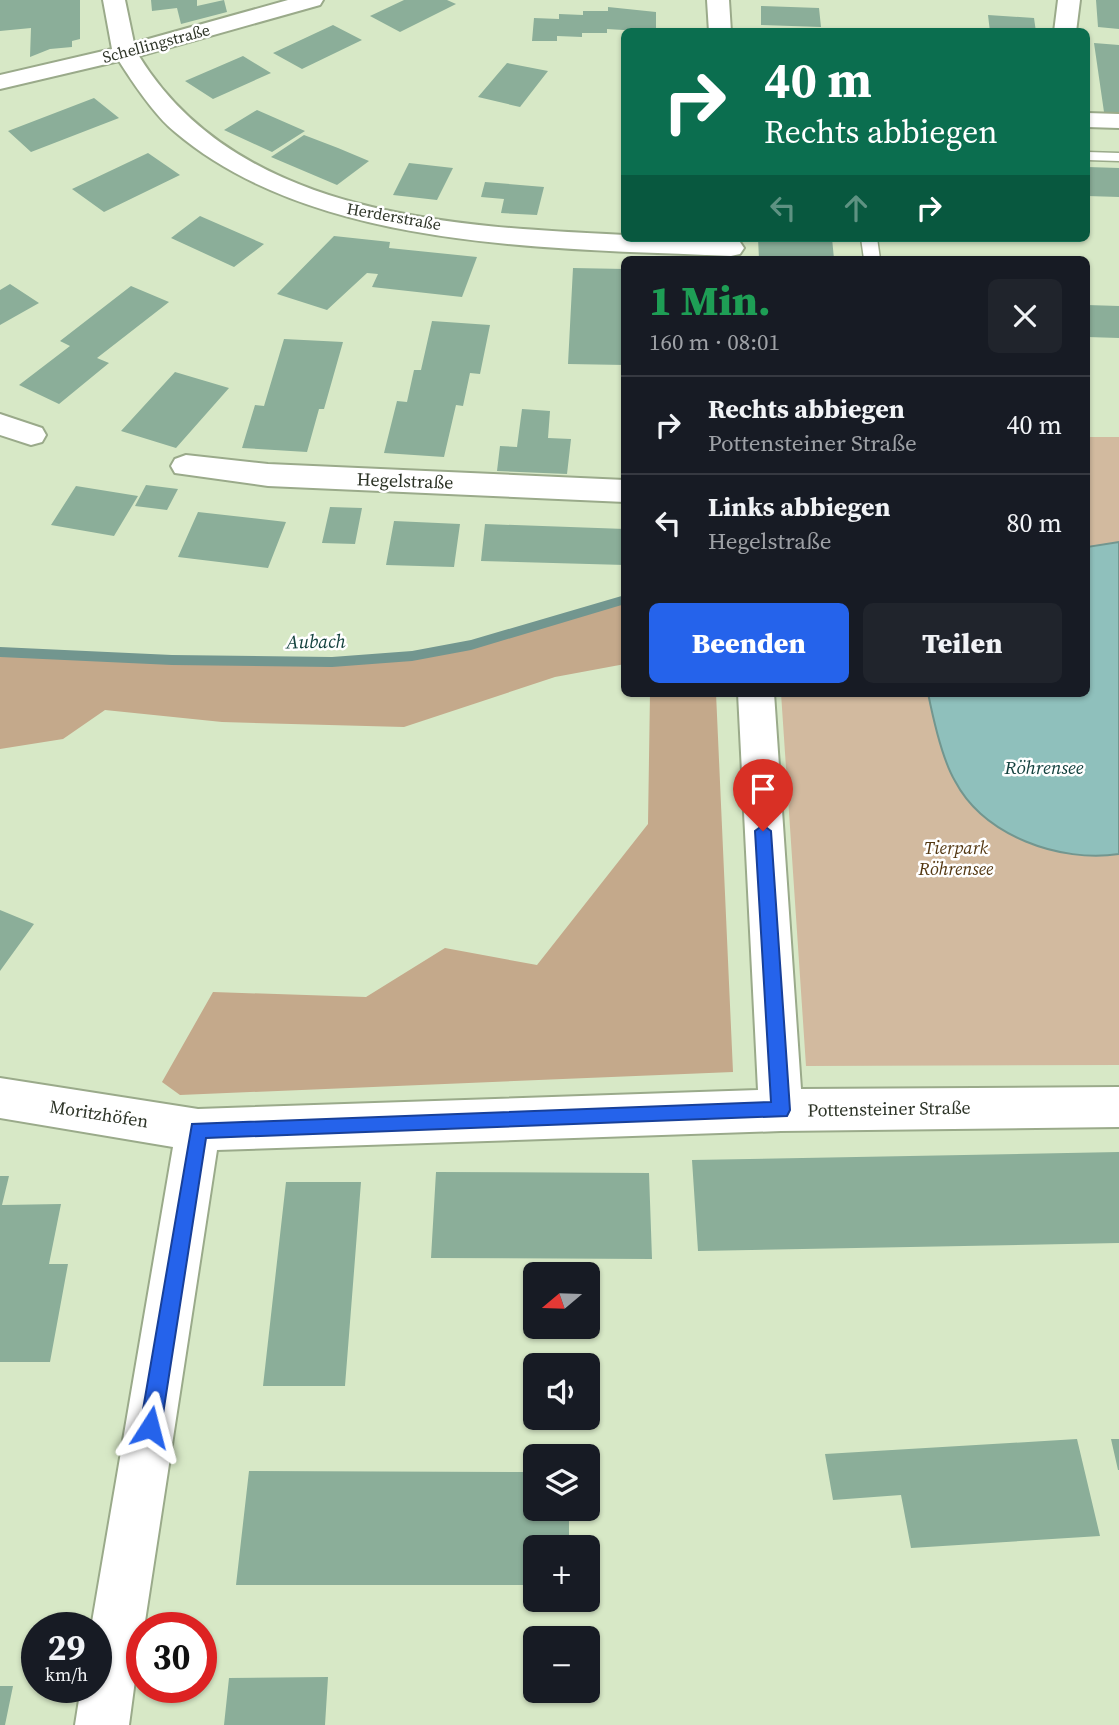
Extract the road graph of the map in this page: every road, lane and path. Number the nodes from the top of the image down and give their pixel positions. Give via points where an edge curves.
1 (114, 0) edge
2 (312, 0) edge
3 (718, 0) edge
4 (1069, 0) edge
5 (720, 28) edge
6 (1066, 28) edge
7 (125, 53) junction
8 (0, 82) edge
9 (1090, 120) edge
10 (1119, 121) edge
11 (1090, 156) edge
12 (1119, 157) edge
13 (731, 248) edge
14 (0, 424) edge
15 (31, 435) dead end
16 (186, 466) dead end
17 (621, 491) edge
18 (755, 697) edge
19 (0, 1098) edge
20 (1119, 1107) edge
21 (781, 1110) junction
22 (198, 1130) junction
23 (102, 1725) edge

1 - 7 street, Herderstraße
2 - 7 street, Schellingstraße
3 - 5 street
4 - 6 street
7 - 8 street, Schellingstraße
7 - 13 street, Herderstraße via 183,127 225,159 347,209 525,238
9 - 10 street
11 - 12 lane
14 - 15 street
16 - 17 street, Hegelstraße via 268,475
18 - 21 street
19 - 22 street, Moritzhöfen
20 - 21 street, Pottensteiner Straße
21 - 22 street, Pottensteiner Straße
22 - 23 street

